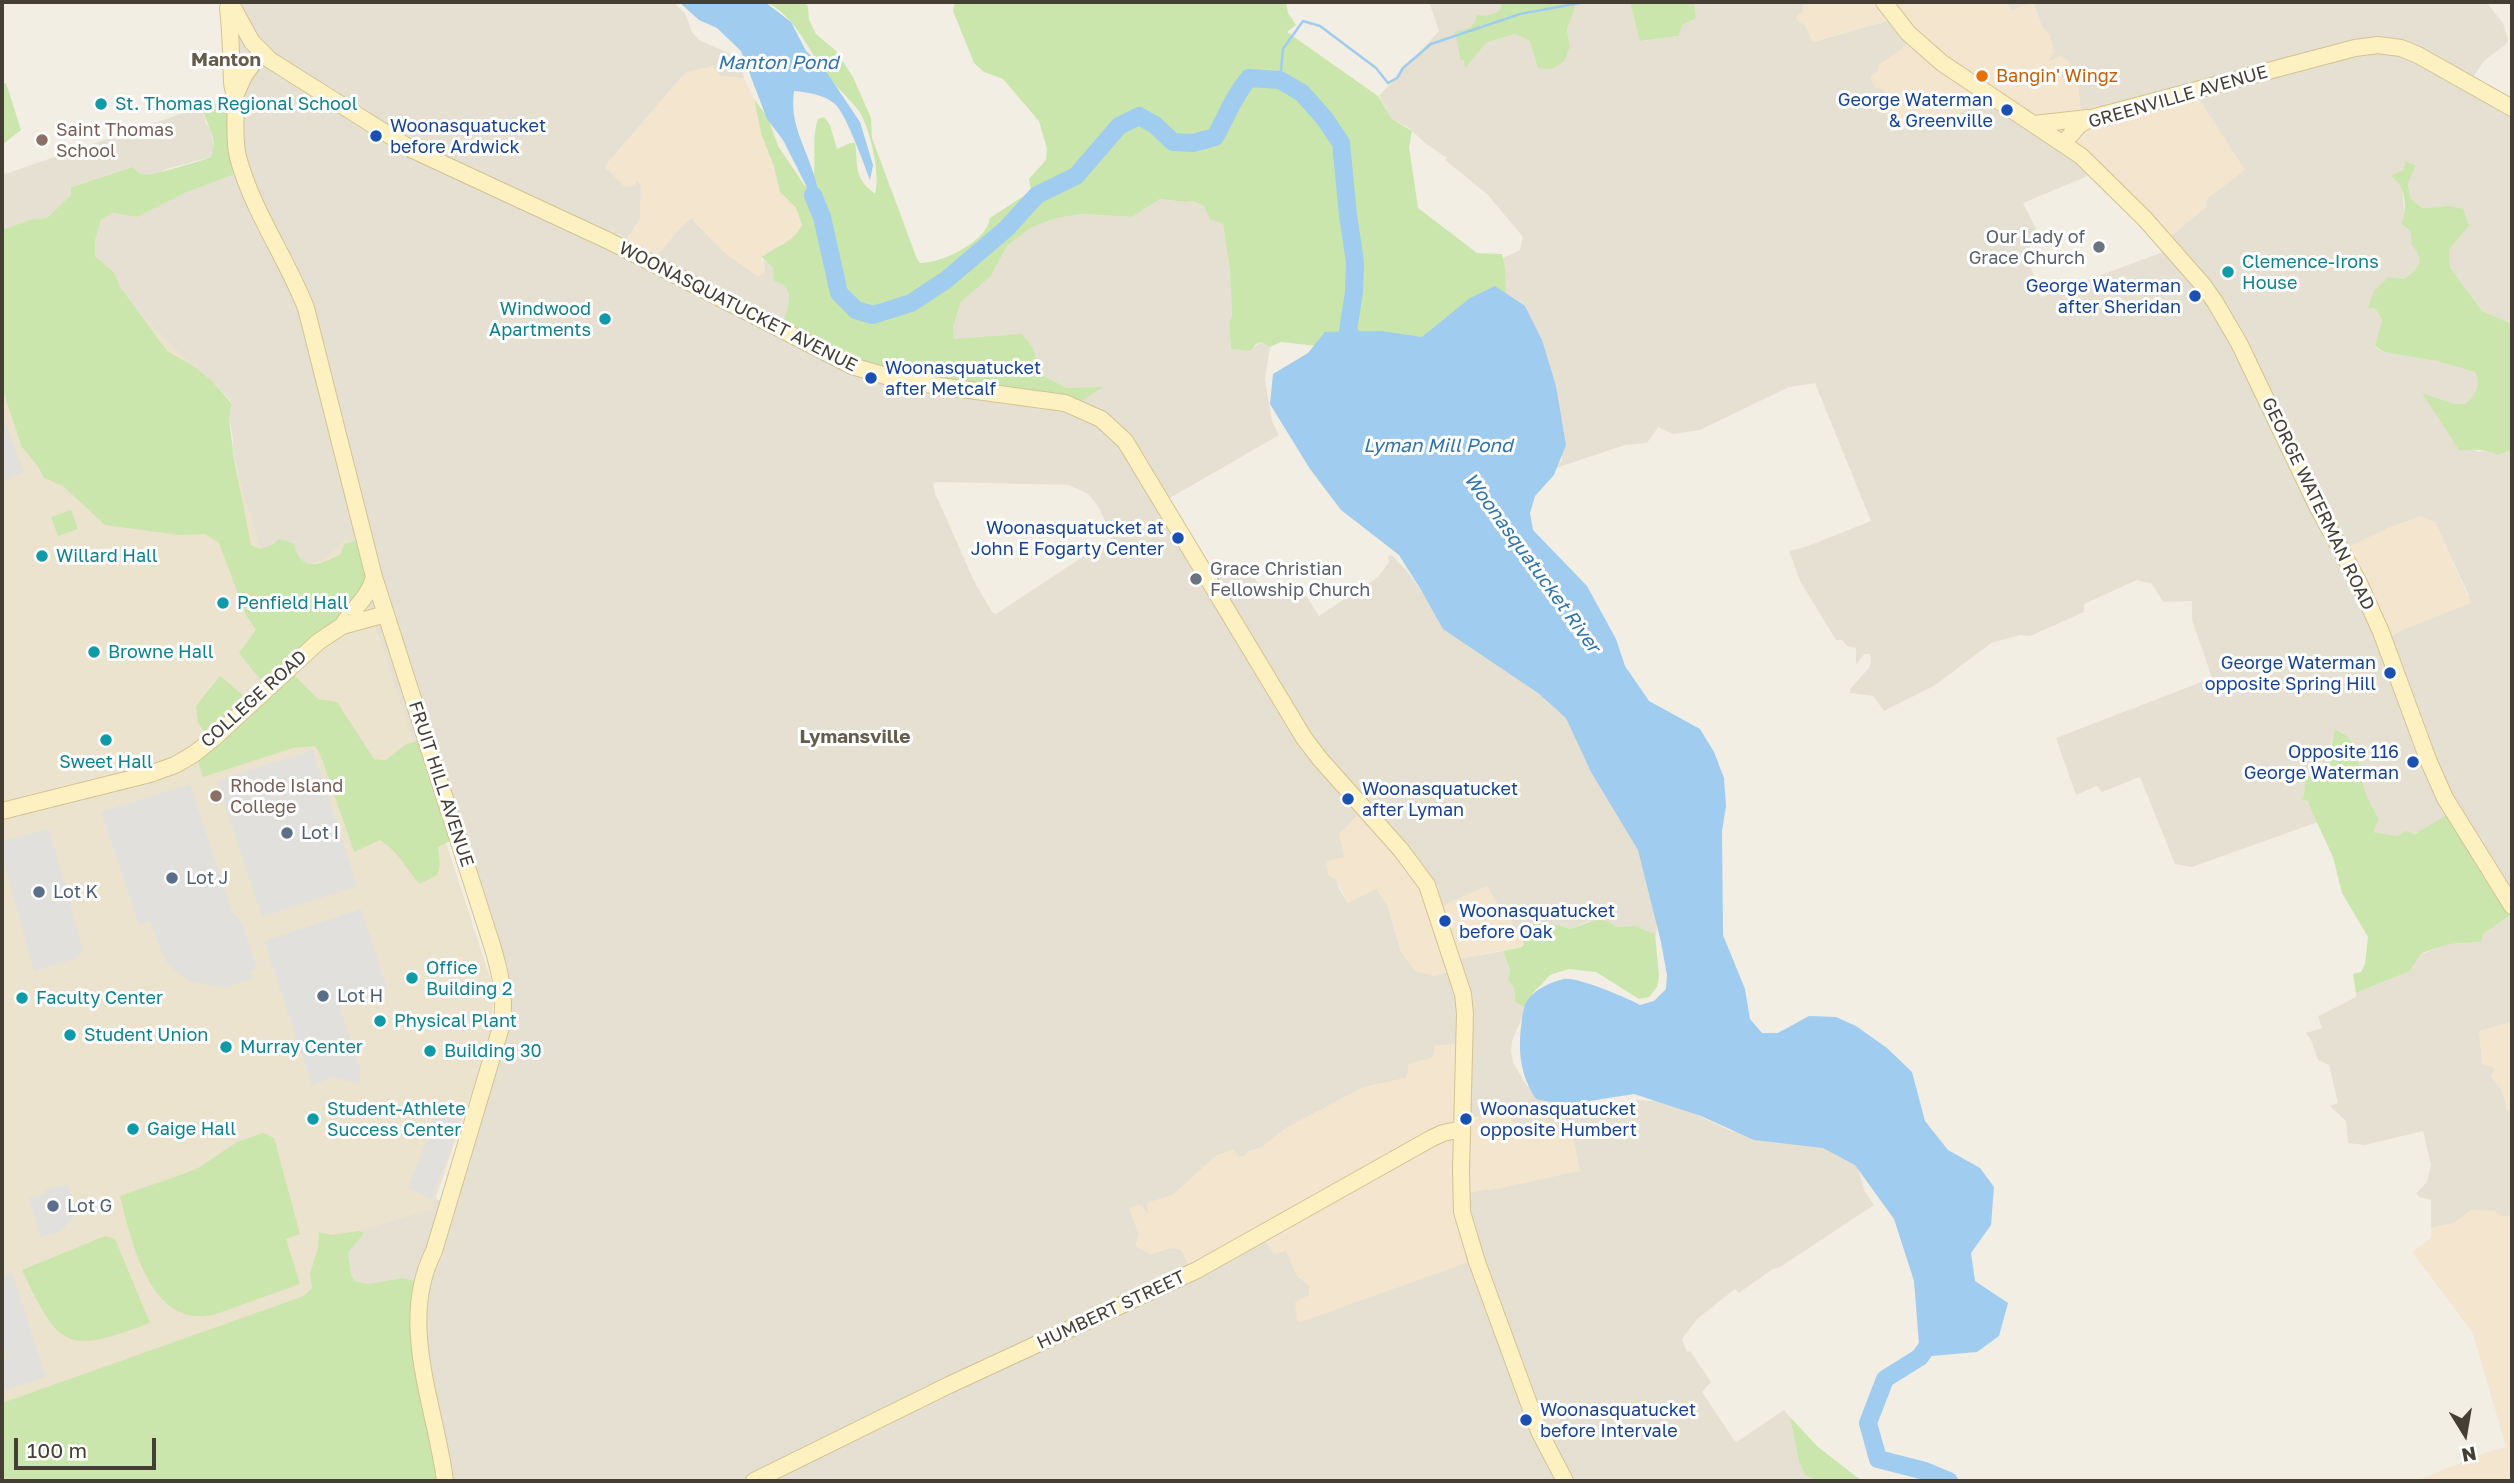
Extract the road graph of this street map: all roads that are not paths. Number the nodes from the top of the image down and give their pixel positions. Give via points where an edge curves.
1 (228, 2) edge
2 (1884, 2) edge
3 (244, 30) joint
4 (261, 52) junction
5 (235, 96) junction
6 (2512, 108) edge
7 (2085, 122) junction
8 (2034, 124) junction
9 (2063, 144) junction
10 (2081, 156) junction
11 (374, 577) junction
12 (386, 614) junction
13 (342, 626) junction
14 (2, 811) edge
15 (2512, 906) edge
16 (1462, 1129) junction
17 (445, 1481) edge
18 (754, 1481) edge
19 (1565, 1481) edge

1 - 3 street, FRUIT HILL AVENUE
1 - 5 street, FRUIT HILL AVENUE
2 - 8 street via 1927,51
3 - 4 street, WOONASQUATUCKET AVENUE
4 - 5 street, FRUIT HILL AVENUE
4 - 16 street, WOONASQUATUCKET AVENUE via 411,149 609,241 852,366 903,381 1065,403 1108,424 1125,441 1304,738 1427,885 1463,994
5 - 11 street, FRUIT HILL AVENUE via 235,142 241,166 306,308
6 - 7 street, GREENVILLE AVENUE via 2418,55 2378,45
7 - 8 street
7 - 9 street, GREENVILLE AVENUE
7 - 10 street via 2079,136
8 - 9 street
9 - 10 street, GEORGE WATERMAN ROAD
10 - 15 street, GEORGE WATERMAN ROAD via 2145,219 2220,310 2359,583 2445,798
11 - 12 street, FRUIT HILL AVENUE
11 - 13 street, COLLEGE ROAD via 370,591
12 - 13 street, COLLEGE ROAD
12 - 17 street, FRUIT HILL AVENUE via 490,939 503,999 501,1027 479,1106 421,1291 419,1331
13 - 14 street, COLLEGE ROAD via 185,759 150,774
16 - 18 street, HUMBERT STREET via 1432,1138 1197,1270
16 - 19 street, WOONASQUATUCKET AVENUE via 1461,1195 1467,1231 1539,1431

